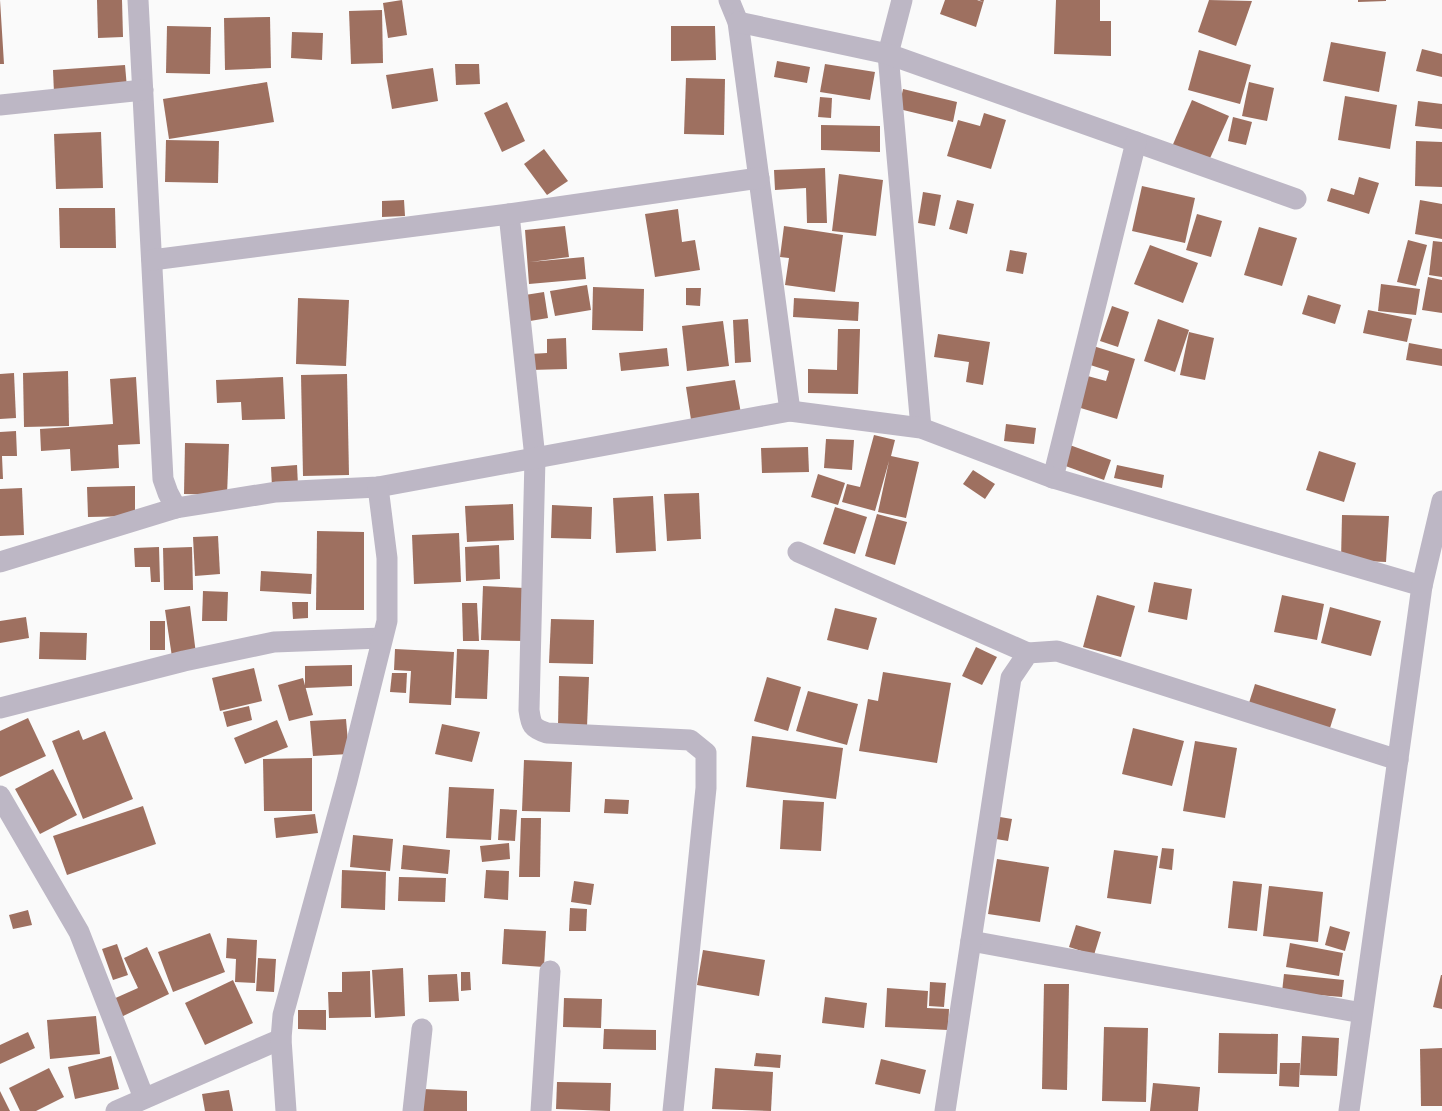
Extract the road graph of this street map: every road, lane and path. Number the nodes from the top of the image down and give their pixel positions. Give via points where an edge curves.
1 (138, 0) edge
2 (729, 0) edge
3 (902, 0) edge
4 (738, 22) junction
5 (888, 54) junction
6 (143, 90) junction
7 (0, 105) edge
8 (1136, 142) junction
9 (759, 178) junction
10 (1296, 199) dead end
11 (509, 214) junction
12 (152, 260) junction
13 (790, 411) junction
14 (921, 428) junction
15 (535, 458) junction
16 (1053, 478) junction
17 (378, 487) junction
18 (1442, 501) edge
19 (176, 508) junction
20 (798, 552) dead end
21 (0, 562) edge
22 (1422, 586) junction
23 (382, 638) junction
24 (1028, 653) junction
25 (0, 708) edge
26 (1398, 760) junction
27 (0, 796) edge
28 (971, 941) junction
29 (550, 971) dead end
30 (1362, 1013) junction
31 (422, 1029) dead end
32 (281, 1039) junction
33 (144, 1098) junction
34 (116, 1111) edge
35 (286, 1111) edge
36 (413, 1111) edge
37 (541, 1111) edge
38 (673, 1111) edge
39 (946, 1111) edge
40 (1349, 1111) edge

1 - 6 street
2 - 4 street
3 - 5 street
4 - 5 street
4 - 9 street
5 - 8 street
5 - 14 street
6 - 7 street
6 - 12 street
8 - 10 street
8 - 16 street
9 - 11 street
9 - 13 street
11 - 12 street
11 - 15 street
12 - 19 street via 163,479
13 - 14 street
13 - 15 street
14 - 16 street
15 - 17 street
15 - 38 street via 529,710 531,723 536,729 547,733 690,740 706,753 706,788
16 - 22 street
17 - 19 street via 276,492
17 - 23 street via 387,558 387,621
18 - 22 street
19 - 21 street
20 - 24 street
22 - 26 street
23 - 25 street via 274,642 184,661
23 - 32 street via 347,781 283,1015
24 - 26 street via 1057,651
24 - 28 street via 1011,678
26 - 30 street
27 - 33 street via 78,932
28 - 30 street
28 - 39 street
29 - 37 street
30 - 40 street
31 - 36 street
32 - 33 street
32 - 35 street
33 - 34 street

